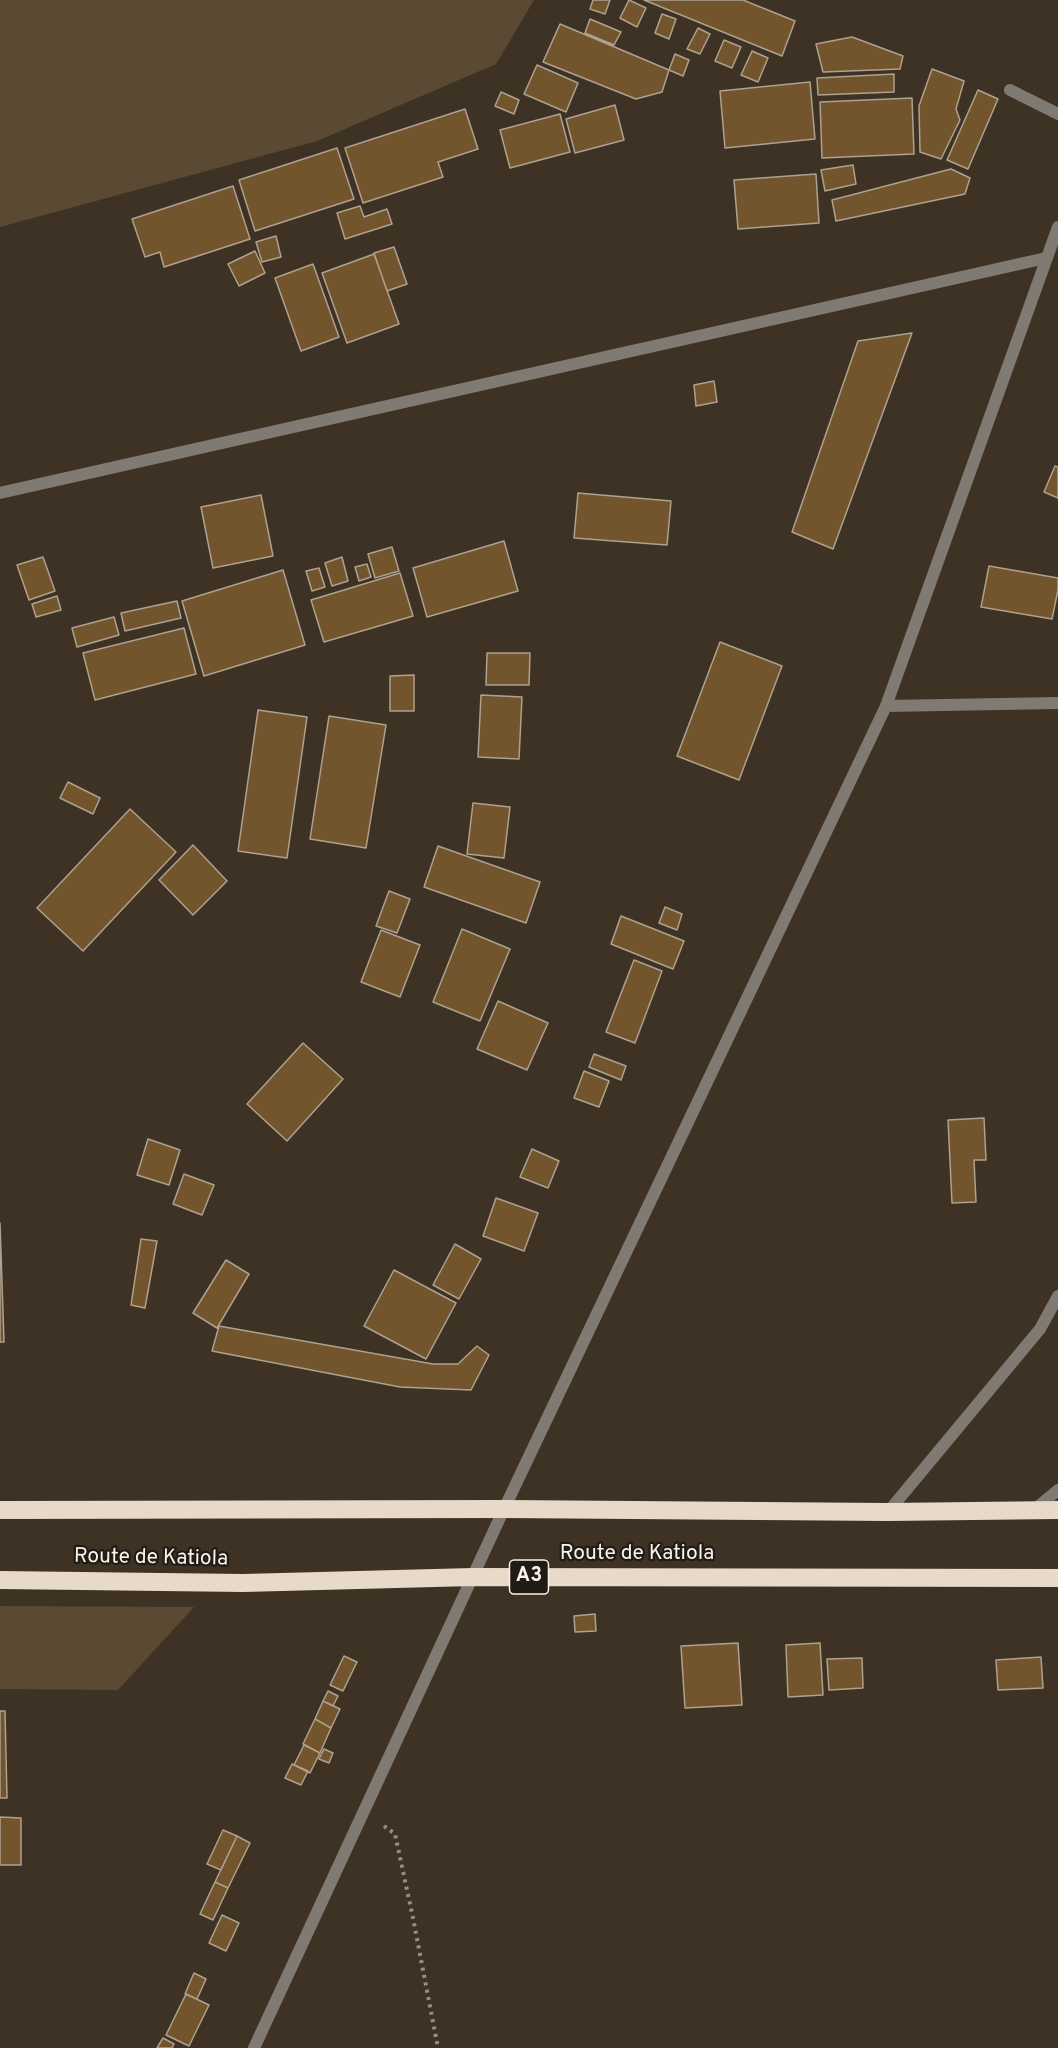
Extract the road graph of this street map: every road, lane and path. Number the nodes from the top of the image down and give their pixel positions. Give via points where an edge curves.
1 (1010, 90) dead end
2 (1058, 114) edge
3 (1058, 227) edge
4 (1052, 257) edge
5 (0, 493) edge
6 (1058, 703) edge
7 (886, 706) junction
8 (1058, 1296) edge
9 (1058, 1490) edge
10 (504, 1509) junction
11 (0, 1510) edge
12 (1034, 1510) junction
13 (1058, 1510) edge
14 (888, 1512) junction
15 (473, 1577) junction
16 (1058, 1578) edge
17 (0, 1580) edge
18 (365, 1810) junction
19 (254, 2048) edge
20 (438, 2048) edge

1 - 2 street
3 - 4 street
4 - 5 street
4 - 7 street
6 - 7 street
7 - 10 street
8 - 14 street via 1040,1329
9 - 12 street
10 - 11 highway
10 - 14 highway
10 - 15 street
12 - 13 highway
12 - 14 highway
15 - 16 highway, Route de Katiola / A3
15 - 17 highway, Route de Katiola / A3 via 243,1583
15 - 18 street
18 - 19 street
18 - 20 path via 395,1834

